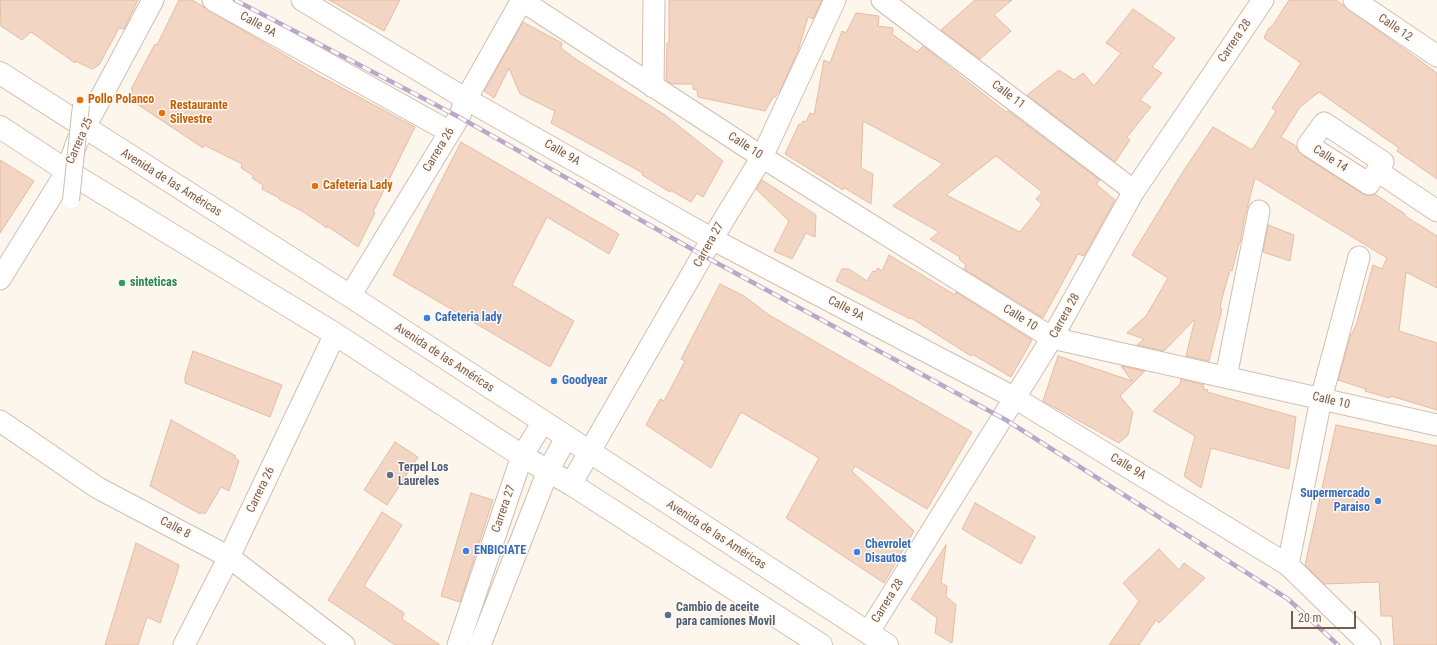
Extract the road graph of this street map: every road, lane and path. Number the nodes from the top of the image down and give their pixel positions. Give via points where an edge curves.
1 (153, 0) edge
2 (212, 0) edge
3 (302, 0) edge
4 (522, 0) edge
5 (654, 0) edge
6 (835, 0) edge
7 (882, 0) edge
8 (1263, 0) edge
9 (1354, 0) edge
10 (1437, 56) edge
11 (0, 73) edge
12 (653, 87) junction
13 (466, 99) junction
14 (81, 105) dead end
15 (0, 127) edge
16 (85, 128) junction
17 (450, 132) junction
18 (762, 157) junction
19 (67, 171) junction
20 (1379, 172) dead end
21 (1134, 191) junction
22 (71, 200) dead end
23 (1259, 211) dead end
24 (1437, 211) edge
25 (712, 239) junction
26 (1359, 257) dead end
27 (0, 279) edge
28 (350, 296) junction
29 (335, 334) junction
30 (1052, 338) junction
31 (1226, 377) junction
32 (1015, 398) junction
33 (1320, 399) junction
34 (0, 421) edge
35 (543, 422) junction
36 (1437, 425) edge
37 (566, 438) junction
38 (589, 453) junction
39 (522, 456) junction
40 (548, 470) junction
41 (571, 484) junction
42 (229, 557) junction
43 (1288, 565) junction
44 (868, 633) junction
45 (184, 645) edge
46 (344, 645) edge
47 (458, 645) edge
48 (480, 645) edge
49 (820, 645) edge
50 (886, 645) edge
51 (1370, 645) edge

1 - 16 street, Carrera 25
2 - 17 street, Calle 9A
3 - 13 street, Calle 9A
4 - 12 street, Calle 10
4 - 13 street, Carrera 26
5 - 12 street
6 - 18 street, Carrera 27
7 - 21 street, Calle 11
8 - 21 street, Carrera 28
9 - 10 street, Calle 12
11 - 16 main road, Avenida de las Américas
12 - 18 street, Calle 10
13 - 17 street, Carrera 26
13 - 25 street, Calle 9A
14 - 22 street, bridge
15 - 19 main road
16 - 19 street, Carrera 25
16 - 28 main road, Avenida de las Américas
17 - 28 street, Carrera 26
18 - 25 street, Carrera 27
18 - 30 street, Calle 10
19 - 27 street, Carrera 25
19 - 29 main road
20 - 24 street
21 - 30 street, Carrera 28
23 - 31 street
25 - 32 street, Calle 9A
25 - 38 street, Carrera 27
26 - 33 street
28 - 35 main road, Avenida de las Américas
29 - 39 main road
29 - 42 street, Carrera 26
30 - 31 street, Calle 10
30 - 32 street, Carrera 28
31 - 33 street, Calle 10
32 - 43 street, Calle 9A
32 - 44 street, Carrera 28
33 - 36 street, Calle 10
33 - 43 street
34 - 42 street, Calle 8 via 98,488
35 - 37 main road, Avenida de las Américas
35 - 39 street, Carrera 27
37 - 38 main road, Avenida de las Américas
37 - 40 street
38 - 41 street, Carrera 27
38 - 44 main road, Avenida de las Américas
39 - 40 main road
39 - 47 street, Carrera 27
40 - 41 main road
40 - 48 street
41 - 49 main road
42 - 45 street, Carrera 26
42 - 46 street, Calle 8
43 - 51 street, Calle 9A
44 - 50 main road, Avenida de las Américas

